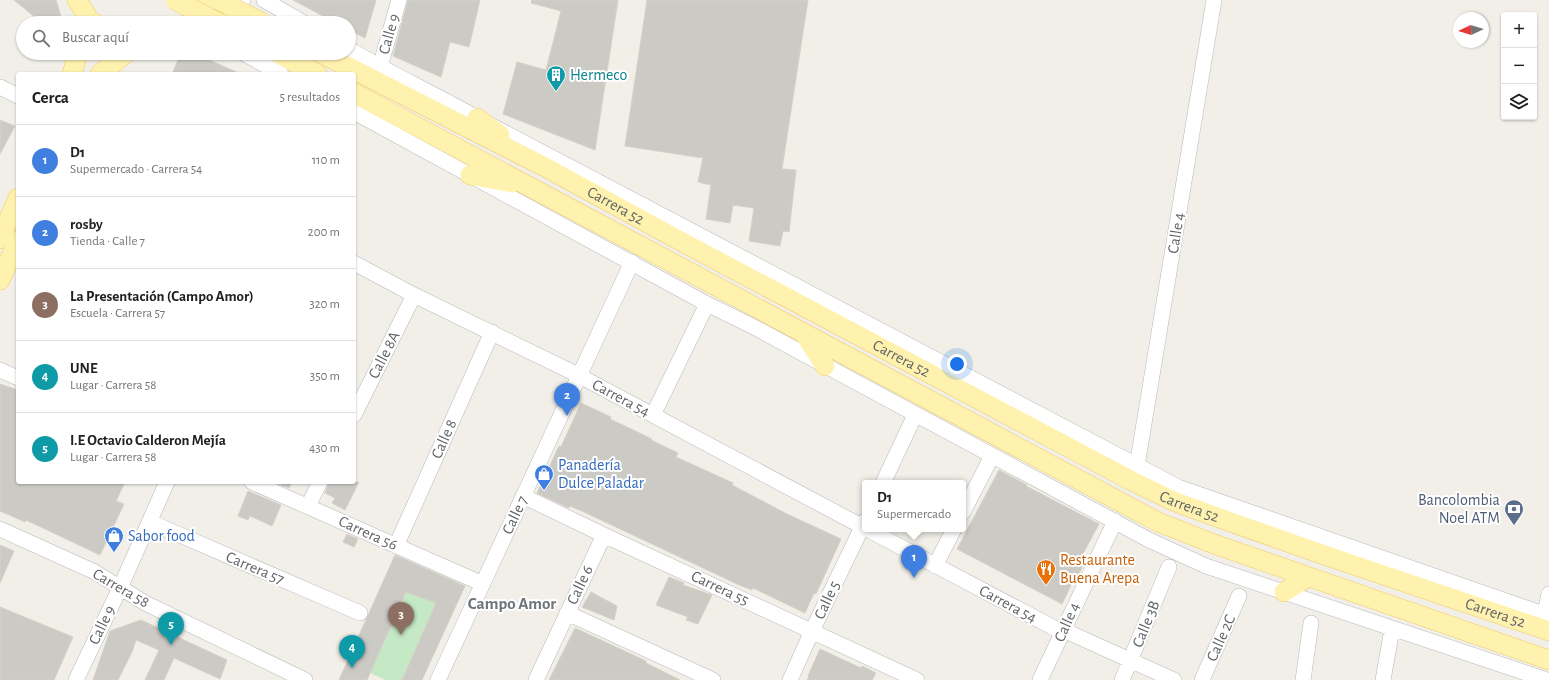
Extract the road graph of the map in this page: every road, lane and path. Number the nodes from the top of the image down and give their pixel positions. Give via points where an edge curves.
1 (175, 0) edge
2 (204, 0) edge
3 (218, 0) edge
4 (243, 0) edge
5 (264, 0) edge
6 (399, 0) edge
7 (1214, 0) edge
8 (77, 1) edge
9 (78, 16) edge
10 (87, 16) edge
11 (194, 16) edge
12 (206, 16) edge
13 (228, 16) edge
14 (249, 16) edge
15 (292, 16) edge
16 (356, 53) edge
17 (76, 60) edge
18 (117, 60) edge
19 (256, 60) edge
20 (290, 60) edge
21 (335, 60) edge
22 (380, 67) junction
23 (73, 72) edge
24 (102, 72) edge
25 (277, 72) edge
26 (313, 72) edge
27 (0, 86) edge
28 (356, 94) edge
29 (16, 95) edge
30 (356, 113) edge
31 (477, 118) junction
32 (545, 167) junction
33 (470, 175) junction
34 (530, 186) junction
35 (16, 203) edge
36 (692, 231) junction
37 (673, 237) junction
38 (0, 239) edge
39 (16, 244) edge
40 (632, 262) junction
41 (356, 264) edge
42 (0, 280) edge
43 (414, 295) junction
44 (707, 304) junction
45 (492, 332) junction
46 (803, 332) junction
47 (825, 366) junction
48 (0, 370) edge
49 (579, 376) junction
50 (16, 377) edge
51 (356, 411) edge
52 (653, 415) junction
53 (915, 415) junction
54 (992, 456) junction
55 (1137, 466) junction
56 (884, 480) edge
57 (166, 484) edge
58 (257, 484) edge
59 (319, 484) edge
60 (523, 496) junction
61 (308, 506) junction
62 (966, 506) edge
63 (1115, 521) junction
64 (150, 522) junction
65 (862, 524) edge
66 (0, 529) edge
67 (862, 532) edge
68 (876, 532) edge
69 (952, 532) edge
70 (604, 535) junction
71 (1328, 540) junction
72 (396, 546) junction
73 (1333, 558) junction
74 (935, 566) junction
75 (1169, 567) dead end
76 (1308, 576) junction
77 (483, 584) junction
78 (120, 588) junction
79 (1284, 592) junction
80 (1549, 594) edge
81 (1240, 596) dead end
82 (360, 613) dead end
83 (567, 613) junction
84 (1546, 622) edge
85 (1311, 623) dead end
86 (1392, 629) junction
87 (812, 631) junction
88 (1063, 631) junction
89 (1549, 660) edge
90 (1131, 661) junction
91 (76, 680) edge
92 (305, 680) edge
93 (438, 680) edge
94 (536, 680) edge
95 (713, 680) edge
96 (790, 680) edge
97 (917, 680) edge
98 (1040, 680) edge
99 (1122, 680) edge
100 (1174, 680) edge
101 (1202, 680) edge
102 (1303, 680) edge
103 (1383, 680) edge
104 (1547, 680) edge

1 - 12 main road, bridge
2 - 11 main road
3 - 14 main road, bridge
4 - 13 street via 232,8
5 - 15 street
6 - 22 street, Calle 9
7 - 55 street, Calle 4
8 - 9 main road
8 - 10 main road
16 - 22 street, Carrera 52
17 - 23 main road
18 - 24 main road
19 - 25 street
20 - 26 main road
21 - 32 main road, Carrera 52
22 - 31 street, Carrera 52
27 - 29 street
28 - 34 main road, Carrera 52
30 - 33 street
31 - 32 main road
31 - 36 street, Carrera 52
32 - 37 main road, Carrera 52
33 - 34 main road
33 - 40 street
34 - 46 main road, Carrera 52
35 - 38 main road
36 - 37 main road
36 - 55 street, Carrera 52
37 - 73 main road, Carrera 52 via 1173,501
39 - 42 main road
40 - 44 street
40 - 49 street, Calle 7
41 - 43 street, Carrera 54
43 - 45 street, Carrera 54
43 - 51 street, Calle 8A
44 - 47 street
44 - 52 street
45 - 49 street, Carrera 54
45 - 72 street, Calle 8
46 - 47 main road
46 - 76 main road, Carrera 52 via 1158,522
47 - 53 street
48 - 50 street
49 - 52 street, Carrera 54
49 - 60 street, Calle 7
52 - 65 street, Carrera 54
53 - 54 street
53 - 56 street
54 - 62 street
54 - 63 street
55 - 71 street, Carrera 52 via 1178,488
57 - 64 street, Calle 9
58 - 61 street, Carrera 56
59 - 61 street
60 - 70 street, Carrera 55
60 - 77 street, Calle 7
61 - 72 street, Carrera 56
63 - 79 street via 1206,566
63 - 88 street, Calle 4
64 - 78 street, Calle 9
64 - 82 street, Carrera 57
66 - 78 street, Carrera 58 via 95,572
67 - 87 street, Calle 5
68 - 74 street, Carrera 54
69 - 74 street
70 - 83 street, Calle 6
70 - 87 street, Carrera 55
71 - 73 main road
71 - 84 street, Carrera 52
72 - 77 street, Carrera 56
73 - 84 main road, Carrera 52
74 - 88 street, Carrera 54
75 - 90 street, Calle 3B
76 - 79 main road
76 - 89 main road, Carrera 52
77 - 93 street, Calle 7
78 - 91 street, Calle 9
78 - 92 street, Carrera 58 via 145,603
79 - 86 street
80 - 84 street
81 - 101 street, Calle 2C
83 - 94 street, Calle 6
83 - 95 street
85 - 102 street
86 - 103 street
86 - 104 street
87 - 96 street, Calle 5
87 - 97 street, Carrera 55
88 - 90 street, Carrera 54
88 - 98 street, Calle 4
90 - 99 street, Calle 3B
90 - 100 street, Carrera 54

